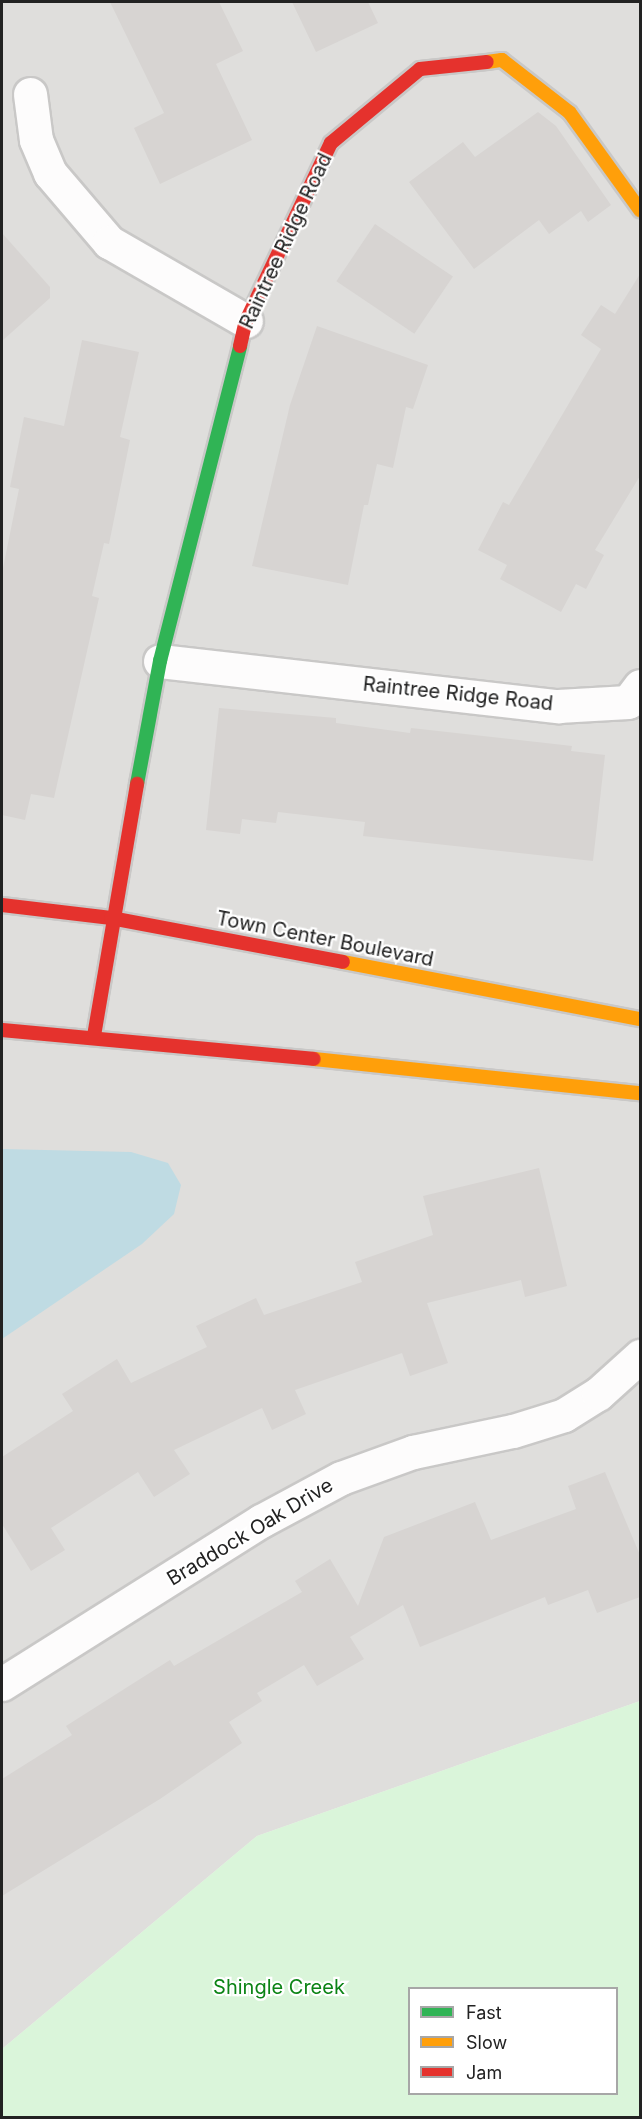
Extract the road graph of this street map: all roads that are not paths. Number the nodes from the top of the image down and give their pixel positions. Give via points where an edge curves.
1 (30, 94) dead end
2 (640, 210) edge
3 (246, 321) junction
4 (160, 661) junction
5 (640, 686) edge
6 (2, 905) edge
7 (111, 918) junction
8 (640, 1019) edge
9 (2, 1030) edge
10 (94, 1036) junction
11 (640, 1093) edge
12 (640, 1356) edge
13 (2, 1684) edge

1 - 3 street via 36,140 50,172 109,242
2 - 3 street, Raintree Ridge Road via 570,113 502,60 420,69 331,143
3 - 4 street, Raintree Ridge Road
4 - 5 street, Raintree Ridge Road via 558,706 628,702
4 - 7 street, Raintree Ridge Road
6 - 7 street, Town Center Boulevard
7 - 8 street, Town Center Boulevard
7 - 10 street, Raintree Ridge Road
9 - 10 street
10 - 11 street
12 - 13 street, Braddock Oak Drive via 598,1394 564,1415 513,1431 413,1452 341,1478 261,1521

